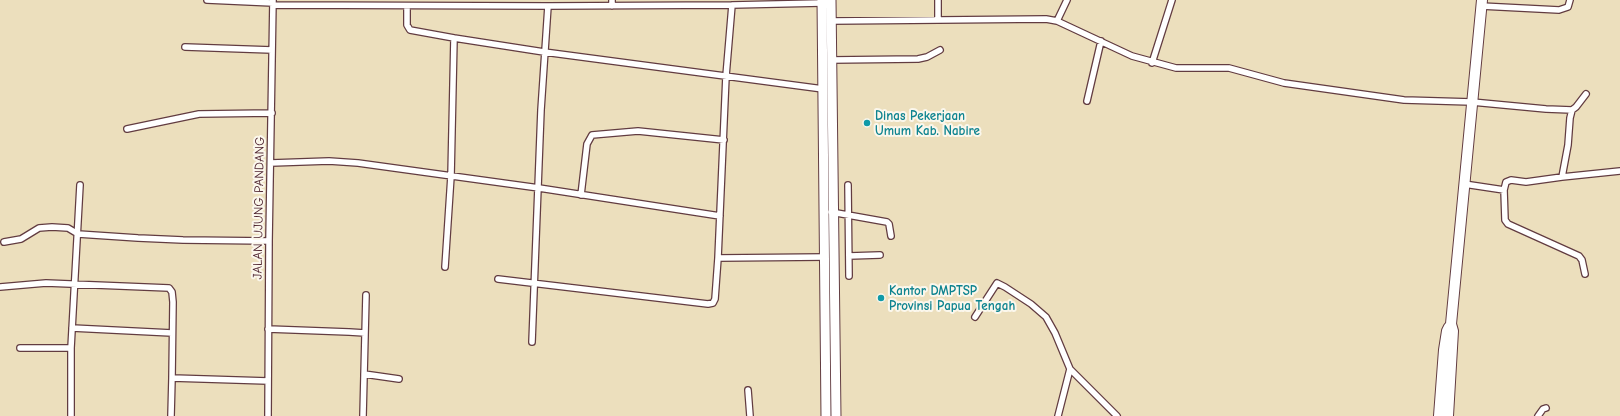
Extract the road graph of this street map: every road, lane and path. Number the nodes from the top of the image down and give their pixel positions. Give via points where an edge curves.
1 (206, 0) edge
2 (938, 0) edge
3 (1067, 0) edge
4 (1172, 0) edge
5 (1570, 0) edge
6 (825, 1) edge
7 (749, 2) edge
8 (273, 3) edge
9 (485, 3) edge
10 (612, 3) edge
11 (1481, 3) edge
12 (732, 5) junction
13 (407, 6) junction
14 (548, 6) junction
15 (938, 20) junction
16 (831, 21) junction
17 (1057, 21) junction
18 (454, 38) junction
19 (1100, 41) junction
20 (185, 47) dead end
21 (272, 50) junction
22 (940, 50) dead end
23 (544, 52) junction
24 (831, 60) junction
25 (1152, 63) junction
26 (726, 76) junction
27 (823, 89) junction
28 (1586, 94) dead end
29 (1086, 101) dead end
30 (1472, 102) junction
31 (1572, 110) junction
32 (272, 113) junction
33 (127, 129) dead end
34 (724, 140) junction
35 (271, 162) junction
36 (1620, 171) edge
37 (451, 176) junction
38 (1562, 177) junction
39 (1464, 184) junction
40 (80, 185) dead end
41 (848, 185) dead end
42 (539, 188) junction
43 (1504, 190) junction
44 (581, 195) junction
45 (829, 212) junction
46 (848, 214) junction
47 (720, 216) junction
48 (78, 234) junction
49 (891, 236) dead end
50 (269, 241) junction
51 (4, 242) dead end
52 (880, 255) dead end
53 (849, 256) junction
54 (825, 257) junction
55 (718, 258) junction
56 (445, 267) dead end
57 (1585, 274) dead end
58 (849, 276) dead end
59 (498, 279) dead end
60 (74, 284) junction
61 (535, 284) junction
62 (0, 287) edge
63 (366, 295) dead end
64 (976, 317) dead end
65 (1451, 324) junction
66 (72, 328) junction
67 (268, 329) junction
68 (172, 333) junction
69 (365, 333) junction
70 (532, 342) dead end
71 (20, 348) dead end
72 (70, 348) junction
73 (1070, 369) junction
74 (364, 374) junction
75 (172, 378) junction
76 (399, 379) dead end
77 (268, 381) junction
78 (748, 390) dead end
79 (1546, 408) dead end
80 (71, 416) edge
81 (171, 416) edge
82 (268, 416) edge
83 (363, 416) edge
84 (750, 416) edge
85 (826, 416) edge
86 (836, 416) edge
87 (1058, 416) edge
88 (1117, 416) edge
89 (1439, 416) edge
90 (1448, 416) edge
91 (1538, 416) edge

1 - 8 street
2 - 15 street
3 - 17 street
4 - 25 street
5 - 11 street via 1568,7 1559,10
6 - 7 street
6 - 16 main road
6 - 27 main road
7 - 12 street
8 - 13 street
8 - 21 street, JALAN UJUNG PANDANG
9 - 13 street
9 - 14 street
10 - 12 street
10 - 14 street
11 - 30 highway
12 - 26 street
13 - 18 street via 406,25 410,30
14 - 23 street
15 - 16 street
15 - 17 street via 1046,18
16 - 24 main road
17 - 19 street
18 - 23 street
18 - 37 street
19 - 25 street
19 - 29 street
20 - 21 street
21 - 32 street, JALAN UJUNG PANDANG
22 - 24 street via 918,59
23 - 26 street
23 - 42 street
24 - 45 main road
25 - 30 street via 1181,69 1229,68 1284,83 1404,100
26 - 27 street
26 - 34 street
27 - 45 main road
28 - 31 street
30 - 31 street
30 - 39 highway
31 - 38 street
32 - 33 street via 199,114
32 - 35 street, JALAN UJUNG PANDANG
34 - 44 street via 638,131 592,135 587,144
34 - 47 street
35 - 37 street via 350,162
35 - 50 street, JALAN UJUNG PANDANG
36 - 38 street
37 - 42 street
37 - 56 street
38 - 43 street via 1526,182 1508,181
39 - 43 street
39 - 65 highway
40 - 48 street
41 - 46 street
42 - 44 street
42 - 61 street
43 - 57 street via 1505,220 1509,225 1579,256
44 - 47 street
45 - 46 street
45 - 54 main road
45 - 86 main road
46 - 49 street via 887,222
46 - 53 street
47 - 55 street
48 - 50 street via 177,240
48 - 51 street via 68,228 42,227 24,238
48 - 60 street
50 - 67 street, JALAN UJUNG PANDANG
52 - 53 street
53 - 58 street
54 - 55 street
54 - 85 main road
55 - 61 street via 712,304
59 - 61 street
60 - 62 street via 46,283
60 - 66 street
60 - 68 street via 169,288 172,292
61 - 70 street
63 - 69 street
64 - 73 street via 996,283 1000,284 1043,313 1068,359
65 - 89 highway via 1447,331 1444,350
65 - 90 highway via 1453,331
66 - 68 street
66 - 72 street
67 - 69 street
67 - 77 street, JALAN UJUNG PANDANG
68 - 75 street
69 - 74 street
71 - 72 street
72 - 80 street
73 - 87 street
73 - 88 street
74 - 76 street
74 - 83 street
75 - 77 street
75 - 81 street
77 - 82 street, JALAN UJUNG PANDANG
78 - 84 street
79 - 91 street via 1543,408

